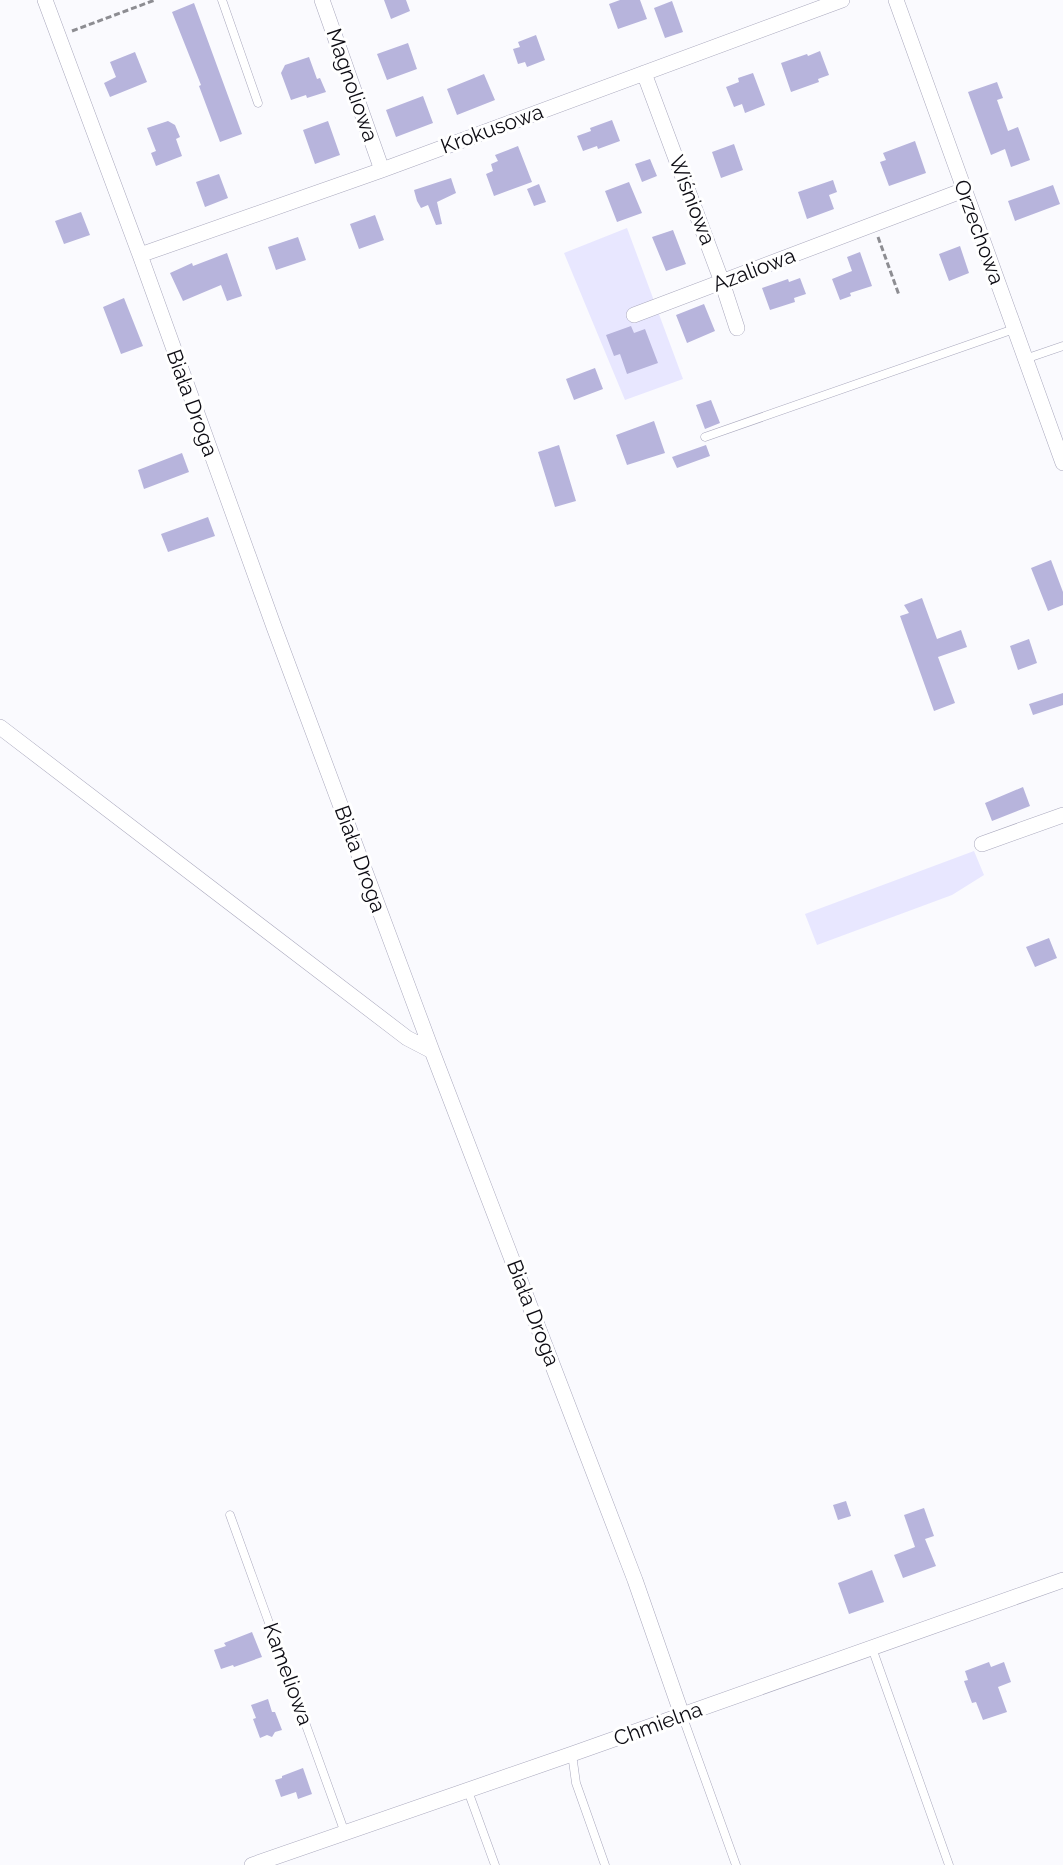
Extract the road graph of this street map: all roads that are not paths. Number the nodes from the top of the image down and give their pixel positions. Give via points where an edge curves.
1 (45, 0) edge
2 (222, 0) edge
3 (322, 0) edge
4 (842, 0) edge
5 (896, 0) edge
6 (644, 73) junction
7 (258, 103) dead end
8 (382, 170) junction
9 (964, 190) junction
10 (140, 255) junction
11 (722, 282) junction
12 (634, 315) dead end
13 (737, 327) dead end
14 (1014, 329) junction
15 (1063, 346) edge
16 (1025, 359) junction
17 (705, 436) dead end
18 (1063, 463) edge
19 (0, 727) edge
20 (1063, 815) edge
21 (982, 844) dead end
22 (432, 1051) junction
23 (230, 1515) dead end
24 (1063, 1580) edge
25 (872, 1648) junction
26 (682, 1715) junction
27 (572, 1755) junction
28 (468, 1791) junction
29 (345, 1833) junction
30 (279, 1861) edge
31 (252, 1865) edge
32 (495, 1865) edge
33 (605, 1865) edge
34 (736, 1865) edge
35 (949, 1865) edge

1 - 10 street, Biała Droga
2 - 7 lane
3 - 8 street, Magnoliowa
4 - 6 street, Krokusowa
5 - 9 street, Orzechowa
6 - 8 street, Krokusowa
6 - 11 street, Wiśniowa
8 - 10 street, Krokusowa
9 - 11 street, Azaliowa
9 - 14 street, Orzechowa
10 - 22 street, Biała Droga via 273,627
11 - 12 street, Azaliowa
11 - 13 street, Wiśniowa
14 - 16 street, Orzechowa
14 - 17 lane
15 - 16 lane
16 - 18 street, Orzechowa
19 - 22 street via 407,1038
20 - 21 street
22 - 26 street, Biała Droga via 635,1580
23 - 29 lane, Kameliowa
24 - 25 street, Chmielna
25 - 26 street, Chmielna
25 - 35 lane
26 - 27 street, Chmielna
26 - 34 lane
27 - 28 street, Chmielna
27 - 33 lane via 576,1783
28 - 29 street, Chmielna
28 - 32 lane
29 - 30 street, Chmielna
30 - 31 street, Chmielna

